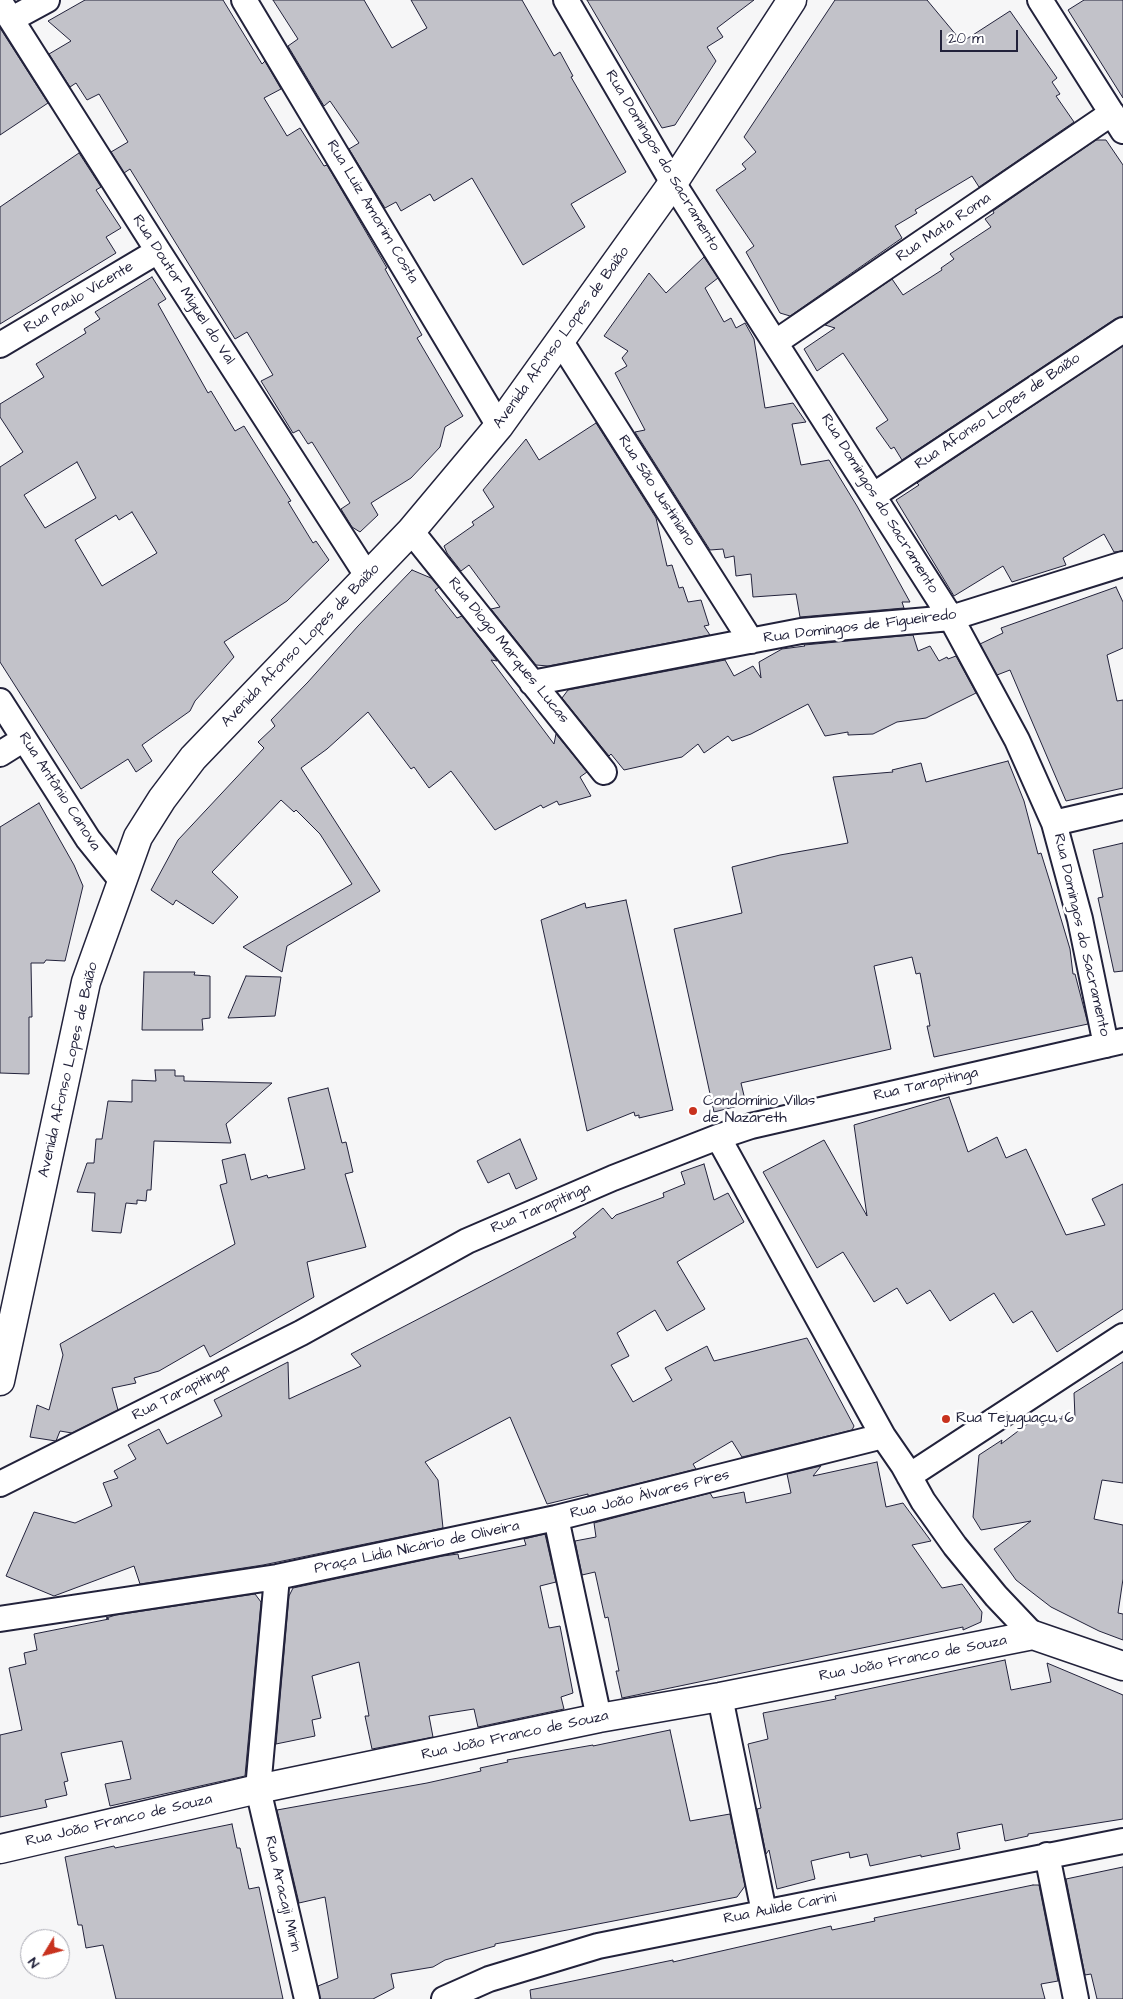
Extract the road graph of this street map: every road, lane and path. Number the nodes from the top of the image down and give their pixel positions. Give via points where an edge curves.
1 (47, 0) edge
2 (244, 0) edge
3 (566, 0) edge
4 (792, 0) edge
5 (1040, 0) edge
6 (6, 11) edge
7 (1117, 122) edge
8 (673, 183) junction
9 (158, 251) junction
10 (1123, 330) edge
11 (560, 342) junction
12 (776, 342) junction
13 (0, 345) edge
14 (499, 426) junction
15 (874, 495) junction
16 (411, 530) junction
17 (1123, 564) edge
18 (368, 577) junction
19 (951, 618) junction
20 (751, 641) junction
21 (532, 682) junction
22 (0, 701) edge
23 (24, 739) junction
24 (0, 754) edge
25 (604, 772) dead end
26 (1123, 807) edge
27 (1054, 823) junction
28 (121, 880) junction
29 (1115, 1043) edge
30 (718, 1137) junction
31 (7, 1320) edge
32 (1123, 1336) edge
33 (0, 1381) edge
34 (883, 1436) junction
35 (909, 1476) junction
36 (0, 1484) edge
37 (556, 1518) junction
38 (277, 1577) junction
39 (0, 1619) edge
40 (1033, 1635) junction
41 (1123, 1666) edge
42 (720, 1697) junction
43 (599, 1718) junction
44 (258, 1789) junction
45 (1123, 1841) edge
46 (0, 1849) edge
47 (1046, 1855) junction
48 (764, 1912) junction
49 (307, 1999) edge
50 (444, 1999) edge
51 (1076, 1999) edge

1 - 6 street
2 - 14 street, Rua Luiz Amorim Costa
3 - 8 street, Rua Domingos do Sacramento
4 - 8 street, Avenida Afonso Lopes de Baião
5 - 7 street
6 - 9 street, Rua Doutor Miguel do Val
7 - 12 street, Rua Mata Roma
8 - 11 street, Avenida Afonso Lopes de Baião
8 - 12 street, Rua Domingos do Sacramento
9 - 13 street, Rua Paulo Vicente
9 - 18 street, Rua Doutor Miguel do Val
10 - 15 street, Rua Afonso Lopes de Baião
11 - 14 street, Avenida Afonso Lopes de Baião
11 - 20 street, Rua São Justiniano
12 - 15 street, Rua Domingos do Sacramento
14 - 16 street, Avenida Afonso Lopes de Baião
15 - 19 street, Rua Domingos do Sacramento
16 - 18 street, Avenida Afonso Lopes de Baião
16 - 21 street, Rua Diogo Marques Lucas
17 - 19 street, Rua Domingos de Figueiredo
18 - 28 street, Avenida Afonso Lopes de Baião via 193,758 138,836
19 - 20 street, Rua Domingos de Figueiredo via 801,631
19 - 27 street, Rua Domingos do Sacramento via 1017,740
20 - 21 street, Rua Domingos de Figueiredo
21 - 25 street, Rua Diogo Marques Lucas
22 - 23 street, Rua Antônio Canova
23 - 24 street
23 - 28 street, Rua Antônio Canova via 88,838
26 - 27 street
27 - 29 street, Rua Domingos do Sacramento
28 - 31 street, Avenida Afonso Lopes de Baião via 86,982
29 - 30 street, Rua Tarapitinga via 846,1103
30 - 34 street
30 - 36 street, Rua Tarapitinga via 467,1241 301,1333
31 - 33 street, Avenida Afonso Lopes de Baião
32 - 35 street
34 - 35 street
34 - 37 street, Rua João Álvares Píres
35 - 40 street via 956,1546
37 - 38 street, Praça Lídia Nicário de Oliveira
37 - 43 street, Rua João Álvares Píres
38 - 39 street, Praça Lídia Nicário de Oliveira
38 - 44 street, Rua Aracaji Mirin
40 - 41 street
40 - 42 street, Rua João Franco de Souza
42 - 43 street, Rua João Franco de Souza
42 - 48 street
43 - 44 street, Rua João Franco de Souza
44 - 46 street, Rua João Franco de Souza
44 - 49 street, Rua Aracaji Mirin
45 - 47 street, Rua Aulide Carini
47 - 48 street, Rua Aulide Carini
47 - 51 street
48 - 50 street, Rua Aulide Carini via 598,1946 489,1979

